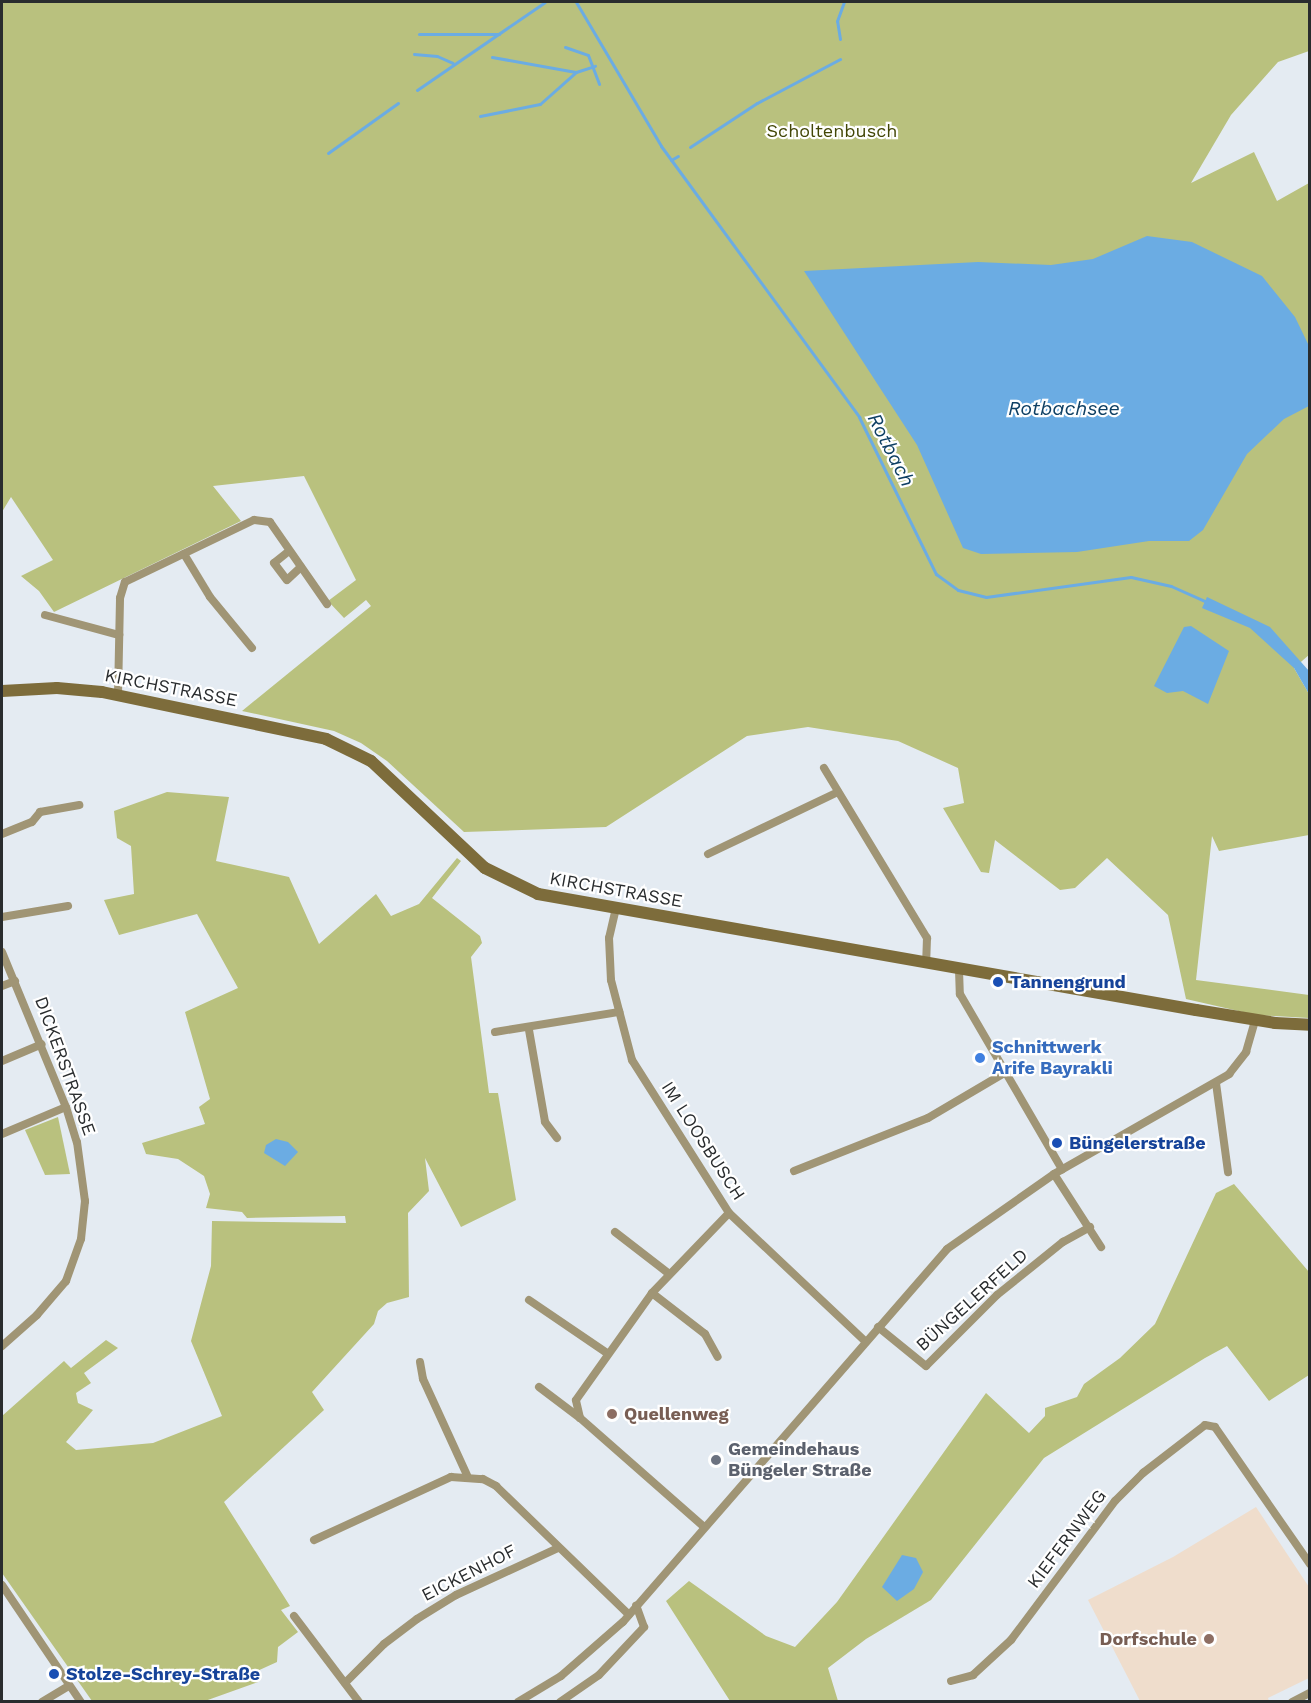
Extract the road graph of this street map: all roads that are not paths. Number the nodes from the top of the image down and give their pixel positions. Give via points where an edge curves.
1 (289, 551) junction
2 (184, 554) junction
3 (301, 567) junction
4 (327, 604) dead end
5 (45, 615) dead end
6 (119, 635) junction
7 (252, 648) dead end
8 (2, 691) edge
9 (118, 695) junction
10 (824, 768) dead end
11 (838, 792) junction
12 (79, 805) dead end
13 (2, 834) edge
14 (708, 854) dead end
15 (68, 906) dead end
16 (616, 908) junction
17 (2, 917) edge
18 (2, 951) edge
19 (926, 963) junction
20 (959, 970) junction
21 (15, 981) junction
22 (2, 987) edge
23 (619, 1012) junction
24 (1255, 1020) junction
25 (1275, 1023) junction
26 (1310, 1024) edge
27 (529, 1030) junction
28 (495, 1032) dead end
29 (1310, 1032) edge
30 (42, 1044) junction
31 (2, 1060) edge
32 (1006, 1072) junction
33 (1216, 1083) junction
34 (66, 1107) junction
35 (2, 1134) edge
36 (557, 1138) dead end
37 (1062, 1169) junction
38 (794, 1171) dead end
39 (1228, 1172) dead end
40 (1054, 1174) junction
41 (729, 1213) junction
42 (1090, 1227) junction
43 (615, 1232) dead end
44 (1101, 1247) dead end
45 (668, 1273) junction
46 (652, 1293) junction
47 (529, 1300) dead end
48 (878, 1327) junction
49 (866, 1342) junction
50 (2, 1346) edge
51 (607, 1353) junction
52 (718, 1357) dead end
53 (420, 1362) dead end
54 (539, 1387) dead end
55 (580, 1418) junction
56 (467, 1475) junction
57 (704, 1526) junction
58 (314, 1540) dead end
59 (558, 1548) junction
60 (1310, 1564) edge
61 (2, 1585) edge
62 (636, 1605) junction
63 (629, 1615) junction
64 (294, 1616) dead end
65 (951, 1681) dead end
66 (345, 1683) junction
67 (69, 1686) junction
68 (1310, 1693) edge
69 (42, 1701) edge
70 (81, 1701) edge
71 (358, 1701) edge
72 (521, 1701) edge
73 (560, 1701) edge
74 (1292, 1701) edge

1 - 2 street via 270,522 254,520
1 - 3 street
1 - 3 street via 274,563 287,580
2 - 6 street via 125,582 120,598
2 - 7 street via 210,597
3 - 4 street
5 - 6 street
6 - 9 street
8 - 9 street, KIRCHSTRASSE via 57,688
9 - 16 street, KIRCHSTRASSE via 303,733 345,746 370,761 485,868 538,894
10 - 11 street
11 - 14 street
11 - 19 street via 927,938
12 - 13 street via 40,812 32,822
15 - 17 street
16 - 19 street, KIRCHSTRASSE
16 - 23 street, IM LOOSBUSCH via 609,938 611,980
18 - 21 street, DICKERSTRASSE
19 - 20 street, KIRCHSTRASSE
20 - 24 street, KIRCHSTRASSE
20 - 32 street via 960,994
21 - 22 street
21 - 30 street, DICKERSTRASSE
23 - 27 street
23 - 41 street, IM LOOSBUSCH via 632,1060
24 - 25 street, KIRCHSTRASSE
24 - 33 street via 1239,1064
25 - 26 street, KIRCHSTRASSE
25 - 29 street, KIRCHSTRASSE
27 - 28 street
27 - 36 street via 545,1122
30 - 31 street
30 - 34 street, DICKERSTRASSE
32 - 37 street
32 - 38 street via 928,1118
33 - 37 street
33 - 39 street
34 - 35 street
34 - 50 street, DICKERSTRASSE via 84,1185 81,1239 71,1272 57,1295
37 - 40 street
40 - 42 street
40 - 48 street via 946,1250
41 - 45 street
41 - 49 street, IM LOOSBUSCH
42 - 44 street
42 - 48 street, BÜNGELERFELD via 1063,1242 997,1295 926,1366
43 - 45 street
45 - 46 street
46 - 51 street
46 - 52 street via 705,1334
47 - 51 street
48 - 49 street
49 - 57 street
51 - 55 street via 576,1400
53 - 56 street via 423,1379
54 - 55 street
55 - 57 street
56 - 58 street via 452,1477
56 - 59 street via 495,1486
57 - 62 street
59 - 63 street
59 - 66 street, EICKENHOF via 456,1595 417,1619 384,1644
60 - 65 street, KIEFERNWEG via 1215,1427 1205,1425 1143,1473 1088,1532 1011,1640 973,1675
61 - 67 street
62 - 63 street
62 - 73 street via 644,1627 599,1675
63 - 72 street via 561,1676
64 - 66 street
66 - 71 street
67 - 69 street
67 - 70 street
68 - 74 street

